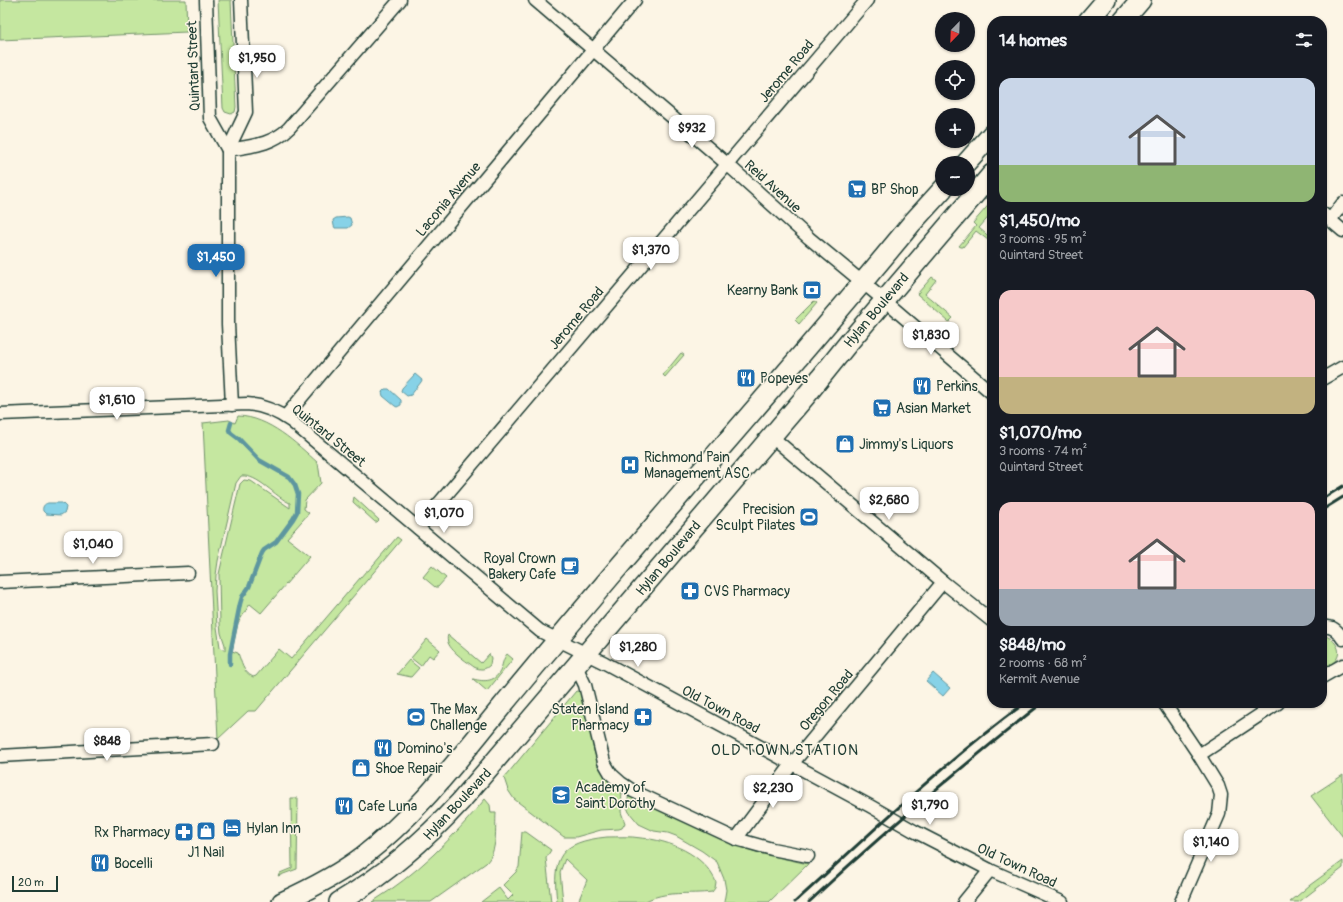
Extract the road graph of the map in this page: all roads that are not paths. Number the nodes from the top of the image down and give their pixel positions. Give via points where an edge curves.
1 (206, 0) edge
2 (241, 0) edge
3 (400, 0) edge
4 (535, 0) edge
5 (635, 0) edge
6 (867, 0) edge
7 (1106, 0) edge
8 (1141, 0) edge
9 (1092, 16) edge
10 (1128, 16) edge
11 (593, 49) junction
12 (987, 140) edge
13 (228, 150) junction
14 (972, 156) edge
15 (727, 164) junction
16 (987, 180) edge
17 (937, 196) edge
18 (1343, 203) edge
19 (1327, 216) edge
20 (1327, 218) edge
21 (1343, 231) edge
22 (862, 282) junction
23 (885, 301) junction
24 (1343, 367) edge
25 (1327, 376) edge
26 (987, 389) edge
27 (232, 405) junction
28 (0, 414) edge
29 (285, 417) junction
30 (772, 437) junction
31 (418, 528) junction
32 (188, 573) dead end
33 (0, 582) edge
34 (943, 582) junction
35 (987, 617) edge
36 (1327, 627) edge
37 (1343, 639) edge
38 (557, 640) junction
39 (581, 660) junction
40 (1343, 665) edge
41 (1327, 673) edge
42 (1167, 708) edge
43 (1270, 708) edge
44 (213, 744) dead end
45 (1199, 755) junction
46 (0, 756) edge
47 (792, 764) junction
48 (736, 839) junction
49 (808, 856) dead end
50 (990, 870) junction
51 (282, 902) edge
52 (339, 902) edge
53 (964, 902) edge
54 (1062, 902) edge
55 (1181, 902) edge

1 - 13 street, Quintard Street via 210,118
2 - 13 street, Quintard Street via 246,112
3 - 13 street via 281,136 265,143
4 - 11 street, Reid Avenue
5 - 11 street, Laconia Avenue
6 - 15 street, Jerome Road
7 - 9 main road
8 - 10 main road
11 - 15 street, Reid Avenue
11 - 29 street, Laconia Avenue
12 - 14 main road
13 - 27 street, Quintard Street via 228,324
15 - 22 street, Reid Avenue
15 - 31 street, Jerome Road
16 - 23 main road, Hylan Boulevard
17 - 22 main road, Hylan Boulevard
18 - 19 street
20 - 21 street
22 - 23 street, Reid Avenue
22 - 38 main road, Hylan Boulevard
23 - 26 street, Reid Avenue
23 - 30 main road, Hylan Boulevard
24 - 25 street
27 - 28 street
27 - 29 street, Quintard Street via 253,404
29 - 31 street, Quintard Street
30 - 34 street
30 - 39 main road, Hylan Boulevard
31 - 38 street, Quintard Street via 540,631
32 - 33 street
34 - 35 street
34 - 47 street, Oregon Road
36 - 37 street via 1338,631
38 - 39 street, Old Town Road
38 - 51 main road, Hylan Boulevard via 432,792 398,827 348,866
39 - 47 street, Old Town Road via 605,663
39 - 48 street via 600,749 610,774 633,791
39 - 52 main road, Hylan Boulevard via 429,835 383,873
40 - 41 street
42 - 45 street
43 - 45 street
44 - 46 street
45 - 55 street via 1218,786 1221,795 1220,809
47 - 48 street, Oregon Road
47 - 50 street, Old Town Road
48 - 49 street
50 - 53 street
50 - 54 street, Old Town Road

